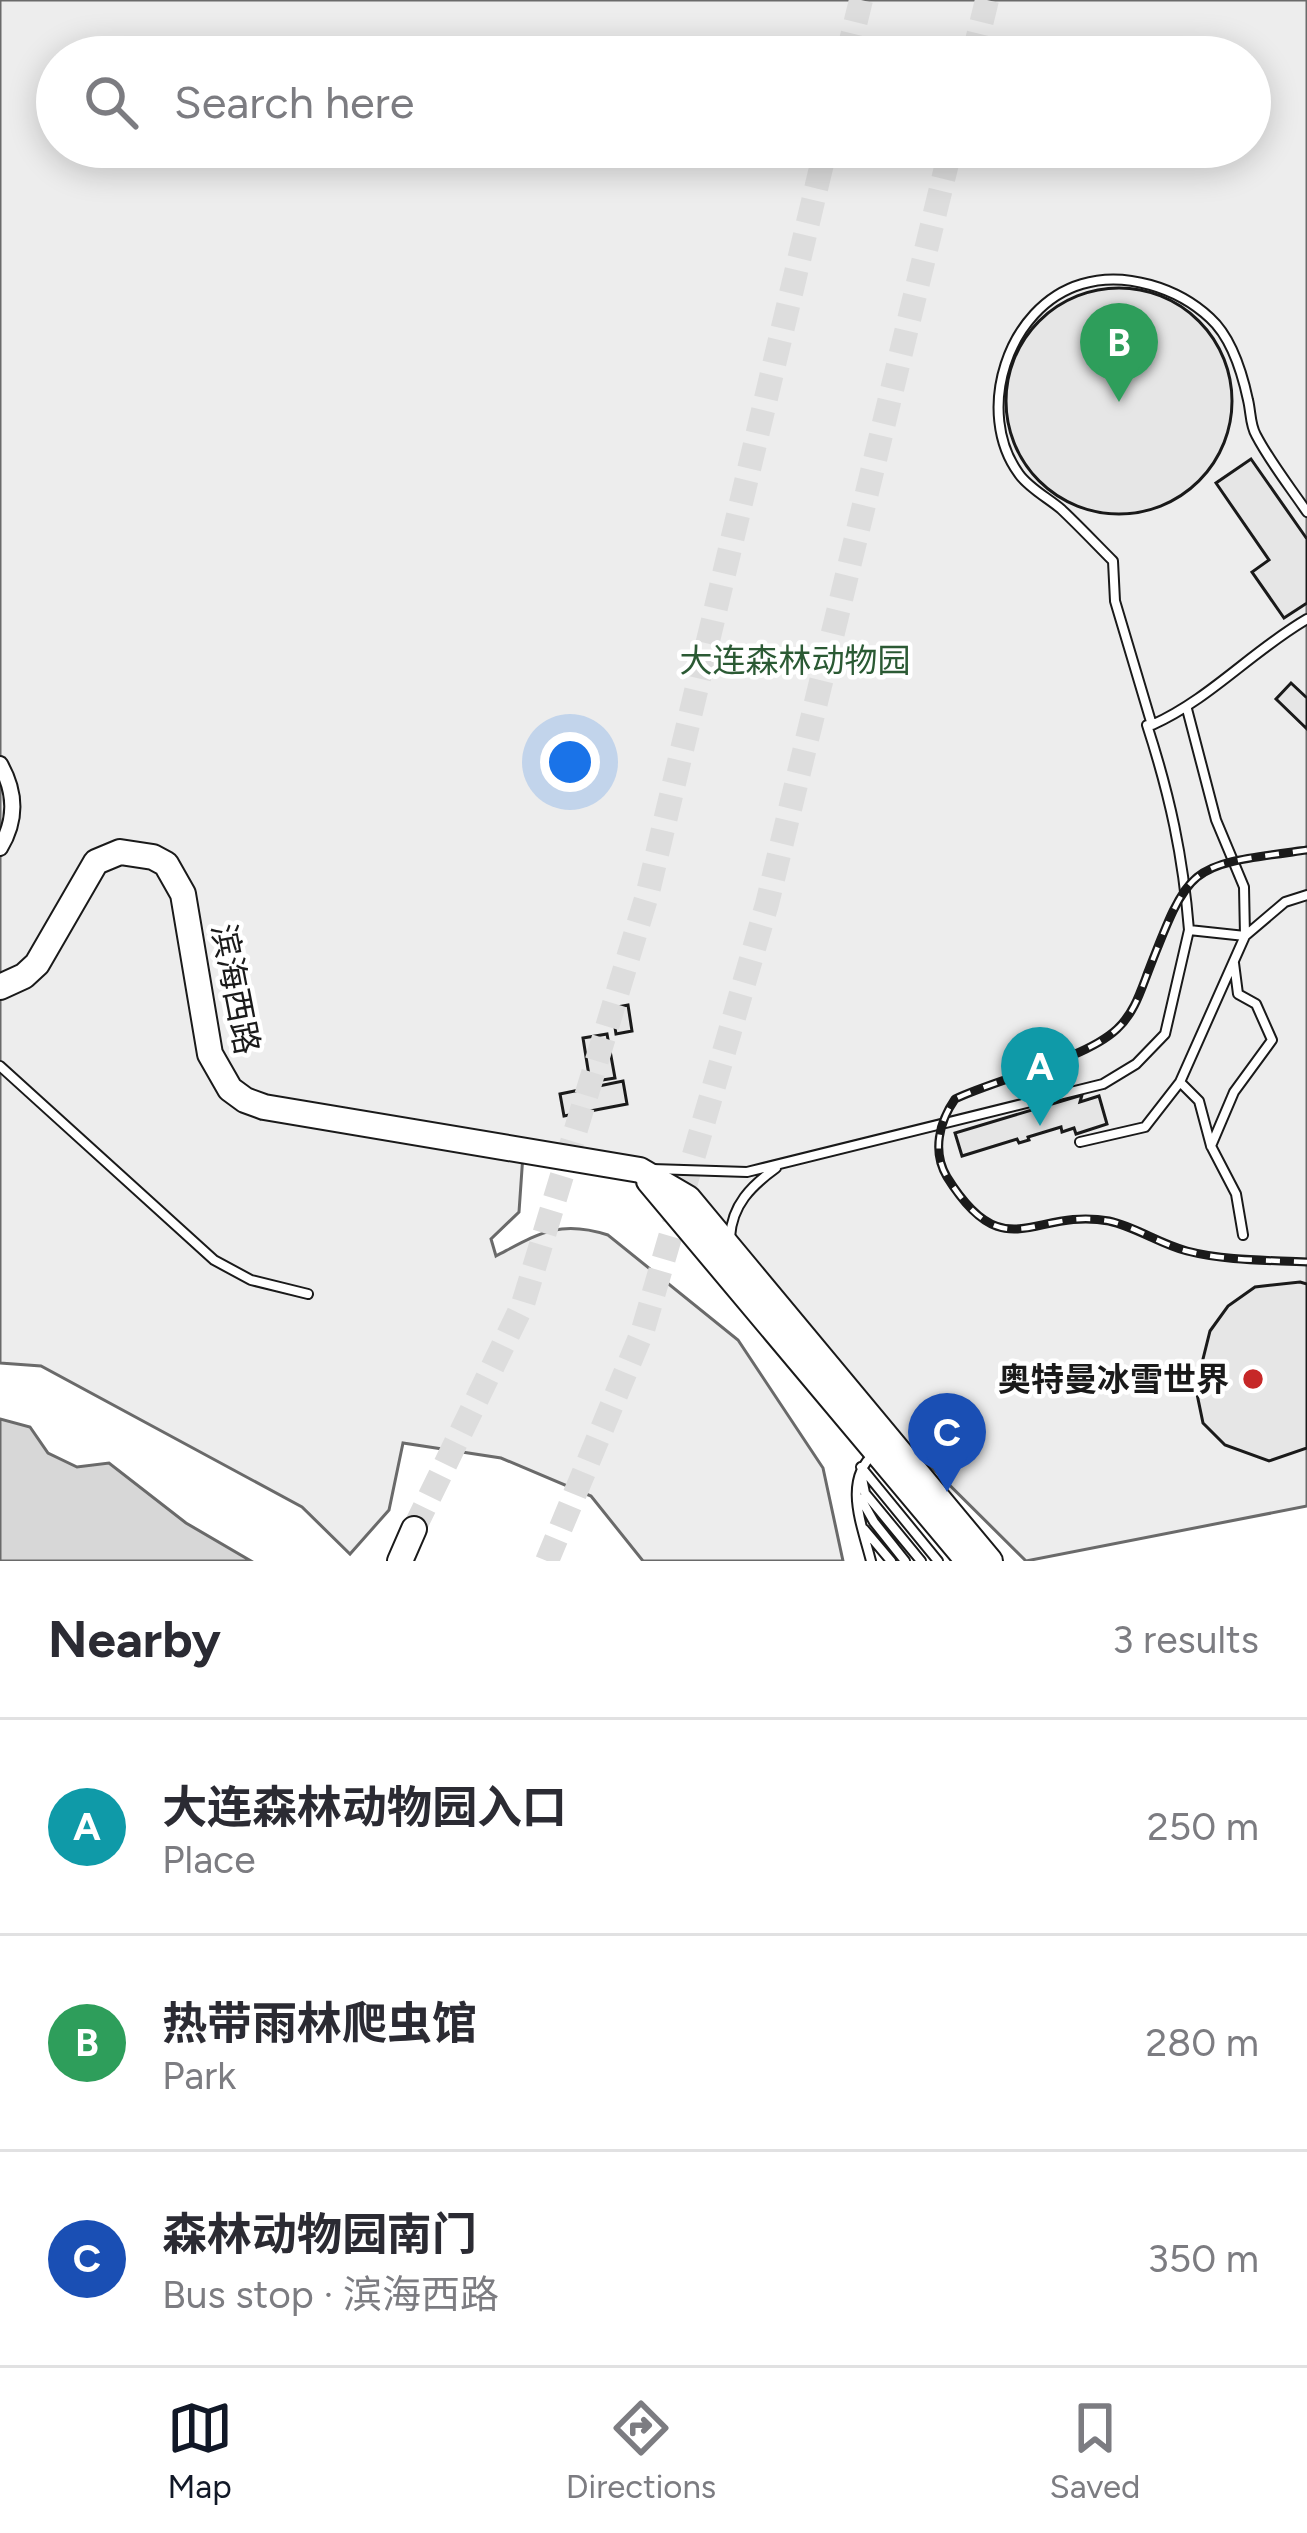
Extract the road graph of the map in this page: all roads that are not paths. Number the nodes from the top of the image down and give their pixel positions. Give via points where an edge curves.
1 (1307, 512) edge
2 (1307, 619) edge
3 (1187, 709) junction
4 (1147, 725) dead end
5 (0, 764) edge
6 (0, 848) edge
7 (1307, 896) edge
8 (1190, 930) junction
9 (1245, 936) junction
10 (1233, 962) junction
11 (0, 987) edge
12 (0, 1066) edge
13 (1180, 1082) junction
14 (1080, 1142) dead end
15 (1211, 1146) junction
16 (782, 1163) junction
17 (640, 1170) junction
18 (1243, 1235) dead end
19 (730, 1249) junction
20 (308, 1294) dead end
21 (876, 1453) junction
22 (855, 1487) junction
23 (863, 1527) junction
24 (414, 1529) tunnel mouth
25 (400, 1561) edge
26 (871, 1561) edge
27 (891, 1561) edge
28 (905, 1561) edge
29 (922, 1561) edge
30 (938, 1561) edge
31 (968, 1561) edge
32 (990, 1561) edge

1 - 3 lane via 1253,431 1234,356 1214,321 1189,301 1158,286 1082,284 1023,328 1004,366 996,412 1005,444 1019,475 1113,561 1115,601 1152,725
2 - 3 lane
3 - 9 lane via 1216,820 1244,887
4 - 8 lane via 1171,800
5 - 6 street via 13,809
7 - 9 lane via 1285,902
8 - 9 lane
8 - 16 lane via 1165,1034 1103,1084
9 - 10 lane
10 - 13 lane
10 - 15 lane via 1238,994 1256,1004 1272,1040 1234,1092
11 - 17 highway, 滨海西路 via 37,964 96,862 120,852 153,857 183,894 210,1054 244,1100
12 - 20 lane via 214,1259 250,1280
13 - 14 lane via 1145,1127
13 - 15 lane via 1199,1101
15 - 18 lane via 1236,1194
16 - 17 lane via 731,1173
16 - 19 lane via 743,1197
17 - 19 highway, 滨海西路 via 688,1198
17 - 21 highway, 滨海西路
19 - 21 highway, 滨海西路
21 - 22 lane
21 - 29 lane via 865,1493
21 - 30 lane
21 - 31 highway, 滨海西路
21 - 32 highway, 滨海西路
22 - 23 lane
22 - 28 lane
23 - 26 lane
23 - 27 lane
24 - 25 highway

